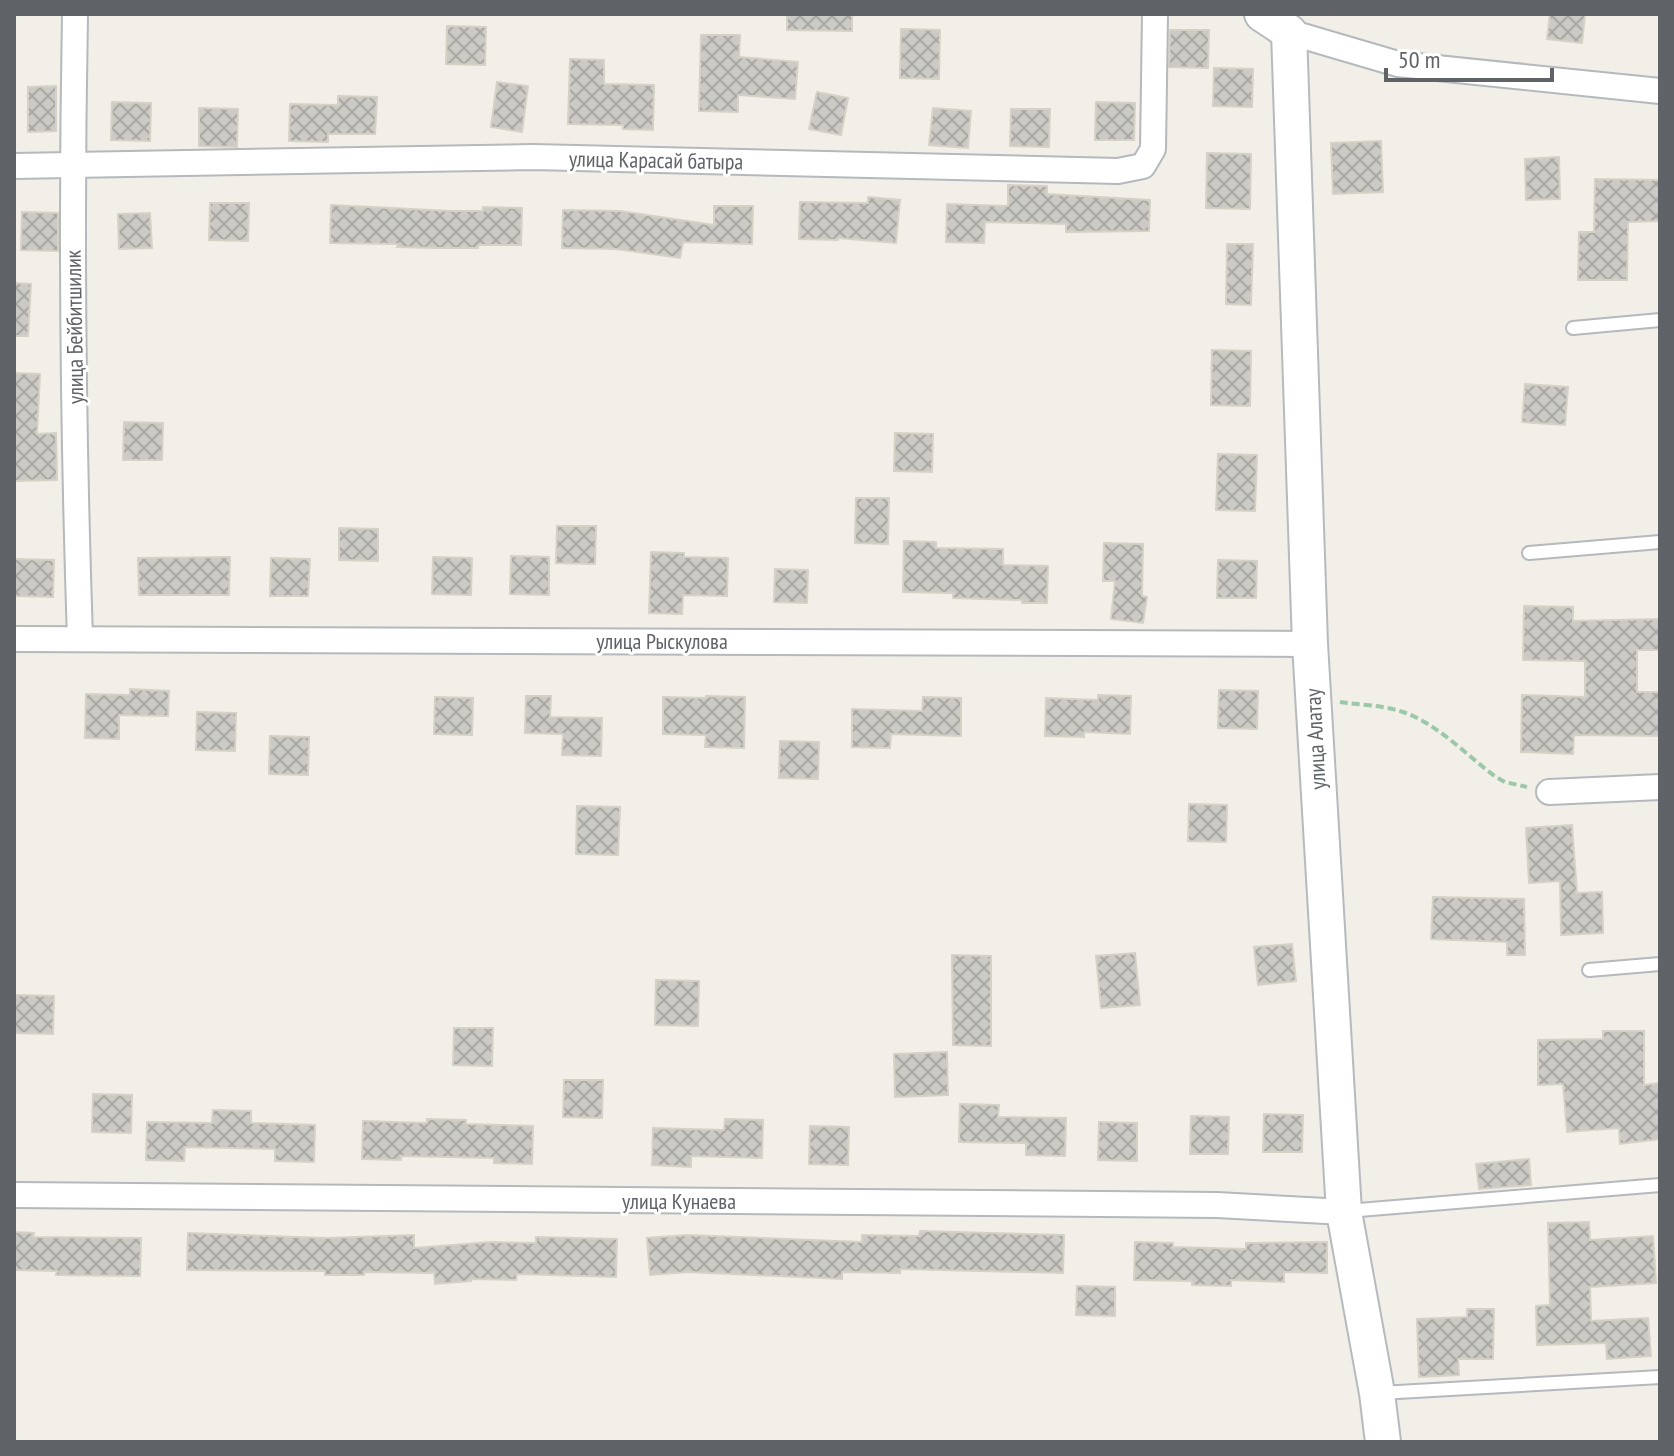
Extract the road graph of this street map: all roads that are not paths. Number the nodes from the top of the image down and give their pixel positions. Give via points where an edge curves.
1 (75, 14) edge
2 (1155, 14) edge
3 (1276, 23) edge
4 (1660, 91) edge
5 (14, 166) edge
6 (72, 167) junction
7 (1660, 320) edge
8 (1573, 328) dead end
9 (1660, 542) edge
10 (1529, 553) dead end
11 (14, 639) edge
12 (80, 639) junction
13 (1310, 644) junction
14 (1660, 787) edge
15 (1549, 792) road end
16 (1660, 964) edge
17 (1589, 970) dead end
18 (1660, 1185) edge
19 (14, 1195) edge
20 (1344, 1212) junction
21 (1660, 1377) edge
22 (1377, 1393) junction
23 (1383, 1442) edge

1 - 6 street, улица Бейбитшилик
2 - 6 street, улица Карасай батыра via 1153,149 1143,166 1118,171 533,157
3 - 4 street via 1398,64
3 - 13 street, улица Алатау
5 - 6 street, улица Карасай батыра
6 - 12 street, улица Бейбитшилик
7 - 8 lane
9 - 10 lane
11 - 12 street, улица Рыскулова
12 - 13 street, улица Рыскулова
13 - 20 street, улица Алатау
14 - 15 street
16 - 17 lane
18 - 20 lane
19 - 20 street, улица Кунаева via 1202,1205
20 - 22 street, улица Алатау
21 - 22 lane
22 - 23 street, улица Алатау

